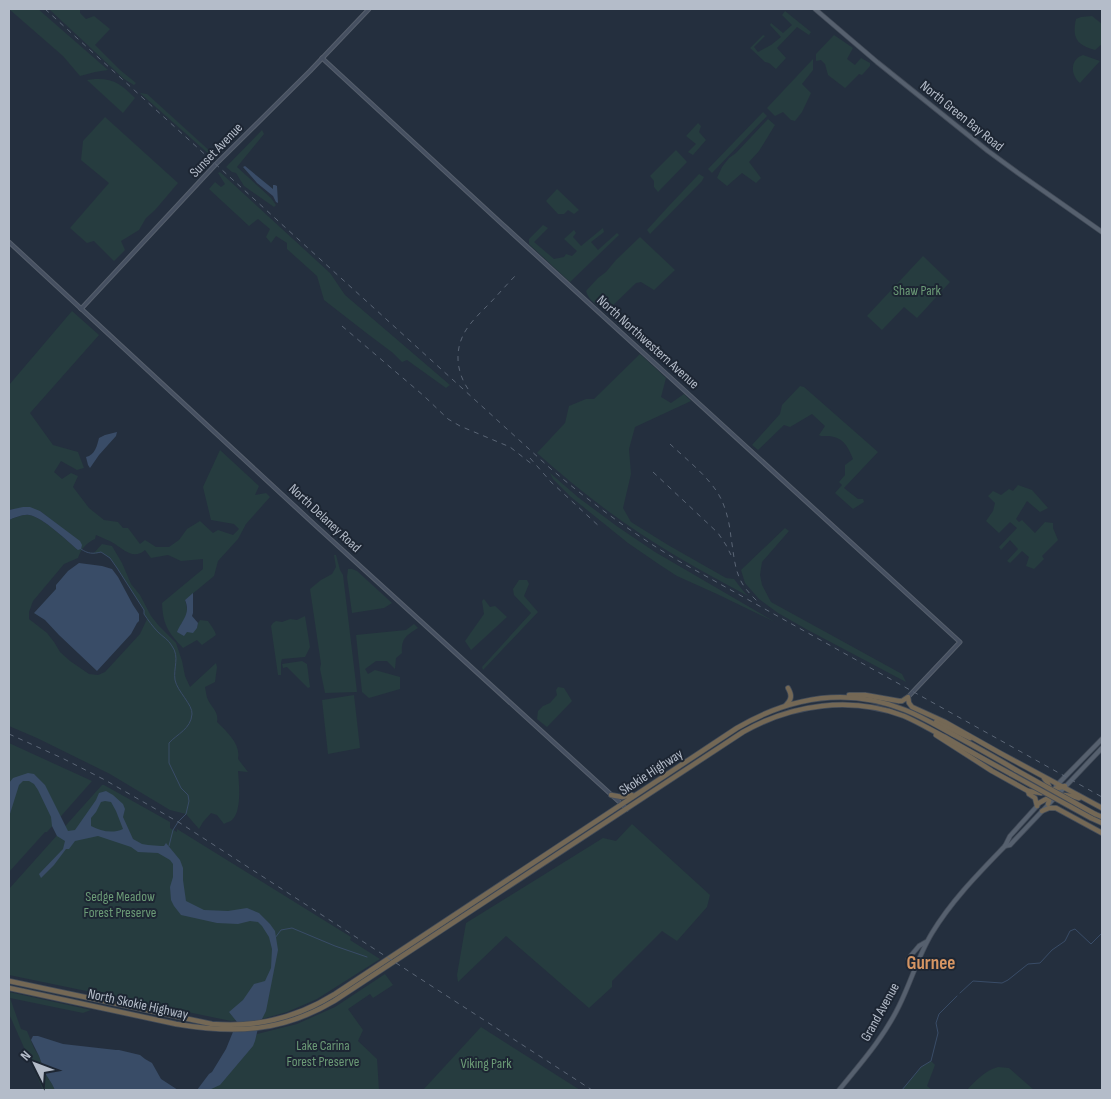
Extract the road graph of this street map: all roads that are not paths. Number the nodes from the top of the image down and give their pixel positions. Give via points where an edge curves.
1 (369, 9) edge
2 (815, 9) edge
3 (322, 58) junction
4 (1102, 232) edge
5 (9, 242) edge
6 (81, 309) junction
7 (788, 688) dead end
8 (908, 697) junction
9 (827, 698) junction
10 (786, 706) junction
11 (904, 710) junction
12 (915, 721) junction
13 (1102, 739) edge
14 (1102, 748) edge
15 (1000, 753) junction
16 (1044, 777) junction
17 (1057, 789) junction
18 (1028, 791) junction
19 (611, 795) junction
20 (636, 795) junction
21 (1086, 799) junction
22 (622, 804) junction
23 (1048, 804) joint
24 (1038, 805) junction
25 (1102, 808) edge
26 (627, 809) junction
27 (1042, 811) junction
28 (1063, 811) junction
29 (1102, 817) edge
30 (1102, 824) edge
31 (1102, 833) edge
32 (1006, 846) junction
33 (926, 942) junction
34 (908, 959) dead end
35 (9, 981) edge
36 (9, 988) edge
37 (231, 1025) joint
38 (265, 1025) junction
39 (840, 1090) edge

1 - 3 street, Sunset Avenue
2 - 4 main road, North Green Bay Road via 982,147
3 - 6 street, Sunset Avenue via 216,164
3 - 8 street, North Northwestern Avenue via 960,642
5 - 6 street, North Delaney Road
6 - 19 street, North Delaney Road
7 - 10 highway via 791,697
8 - 9 highway via 902,701 864,695
8 - 15 highway via 912,707
9 - 10 highway, Skokie Highway
9 - 11 highway, Skokie Highway via 870,700
10 - 20 highway, Skokie Highway via 737,728
11 - 15 highway via 926,717
11 - 29 highway, Skokie Highway, bridge
12 - 18 highway
12 - 26 highway, Skokie Highway via 885,710 850,705 784,713 744,732
12 - 30 highway, Skokie Highway, bridge
13 - 17 main road
14 - 17 main road
15 - 16 highway
16 - 17 highway
16 - 17 highway
17 - 18 highway via 1041,793
17 - 21 highway
17 - 21 highway
17 - 23 highway
17 - 24 highway
17 - 28 highway via 1057,803
18 - 24 highway
19 - 20 highway
19 - 22 street, North Delaney Road
20 - 22 highway, Skokie Highway
21 - 25 highway
22 - 26 street, North Delaney Road
22 - 38 highway, Skokie Highway via 336,994 300,1013
23 - 27 main road, Grand Avenue
24 - 32 main road, Grand Avenue via 1010,836
26 - 38 highway, Skokie Highway via 327,1005 294,1020
27 - 28 highway via 1052,808
27 - 32 main road, Grand Avenue
28 - 31 highway
32 - 33 main road, Grand Avenue via 946,911
33 - 34 main road
33 - 39 main road, Grand Avenue via 888,1025
35 - 37 highway, North Skokie Highway via 207,1024
36 - 38 highway, North Skokie Highway via 203,1029 229,1031
37 - 38 highway, Skokie Highway

